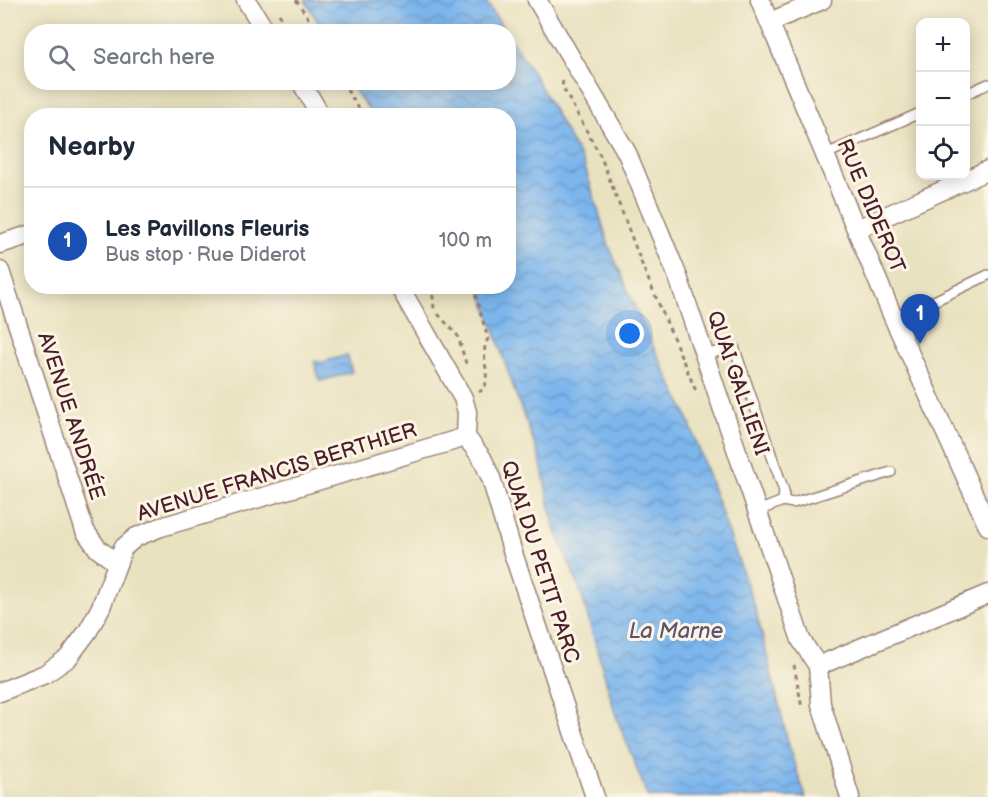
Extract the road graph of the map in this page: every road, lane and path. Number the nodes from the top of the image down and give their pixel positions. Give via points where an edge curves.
1 (246, 0) edge
2 (296, 0) edge
3 (537, 0) edge
4 (760, 0) edge
5 (822, 0) edge
6 (770, 22) junction
7 (261, 24) edge
8 (312, 24) edge
9 (564, 73) dead end
10 (988, 84) edge
11 (306, 90) edge
12 (347, 90) edge
13 (970, 92) edge
14 (318, 108) edge
15 (359, 108) edge
16 (916, 115) edge
17 (826, 154) junction
18 (988, 170) edge
19 (857, 229) junction
20 (24, 236) edge
21 (0, 244) edge
22 (0, 271) edge
23 (988, 275) edge
24 (404, 294) edge
25 (474, 294) edge
26 (437, 314) dead end
27 (893, 317) junction
28 (705, 355) junction
29 (469, 375) dead end
30 (696, 391) dead end
31 (475, 394) dead end
32 (466, 437) junction
33 (891, 472) dead end
34 (783, 501) junction
35 (758, 511) junction
36 (988, 526) edge
37 (117, 563) junction
38 (988, 594) edge
39 (792, 657) dead end
40 (818, 666) junction
41 (0, 692) edge
42 (803, 712) dead end
43 (595, 797) edge
44 (850, 797) edge

1 - 7 street
2 - 8 path
3 - 28 street, QUAI GALLIENI via 627,153
4 - 6 street, RUE DIDEROT
5 - 6 street
6 - 17 street, RUE DIDEROT
9 - 30 path via 562,86 601,157
10 - 13 lane
11 - 14 street
12 - 15 path
16 - 17 lane
17 - 19 street, RUE DIDEROT
18 - 19 street
19 - 27 street, RUE DIDEROT
20 - 21 street
22 - 37 street, AVENUE ANDRÉE via 85,531 98,549
23 - 27 lane
24 - 32 street via 463,398
25 - 31 path via 488,339 484,346 486,384
26 - 29 path via 458,336
27 - 36 street, RUE DIDEROT
28 - 34 lane via 734,347 784,491
28 - 35 street, QUAI GALLIENI
32 - 37 street, AVENUE FRANCIS BERTHIER via 161,527 136,537 123,548
32 - 43 street, QUAI DU PETIT PARC via 491,478
33 - 34 lane via 793,503
34 - 35 lane
35 - 40 street, QUAI GALLIENI via 801,640
37 - 41 street, AVENUE FRANCIS BERTHIER via 101,607 68,658 45,674
38 - 40 street
39 - 42 path
40 - 44 street, QUAI GALLIENI via 821,704

